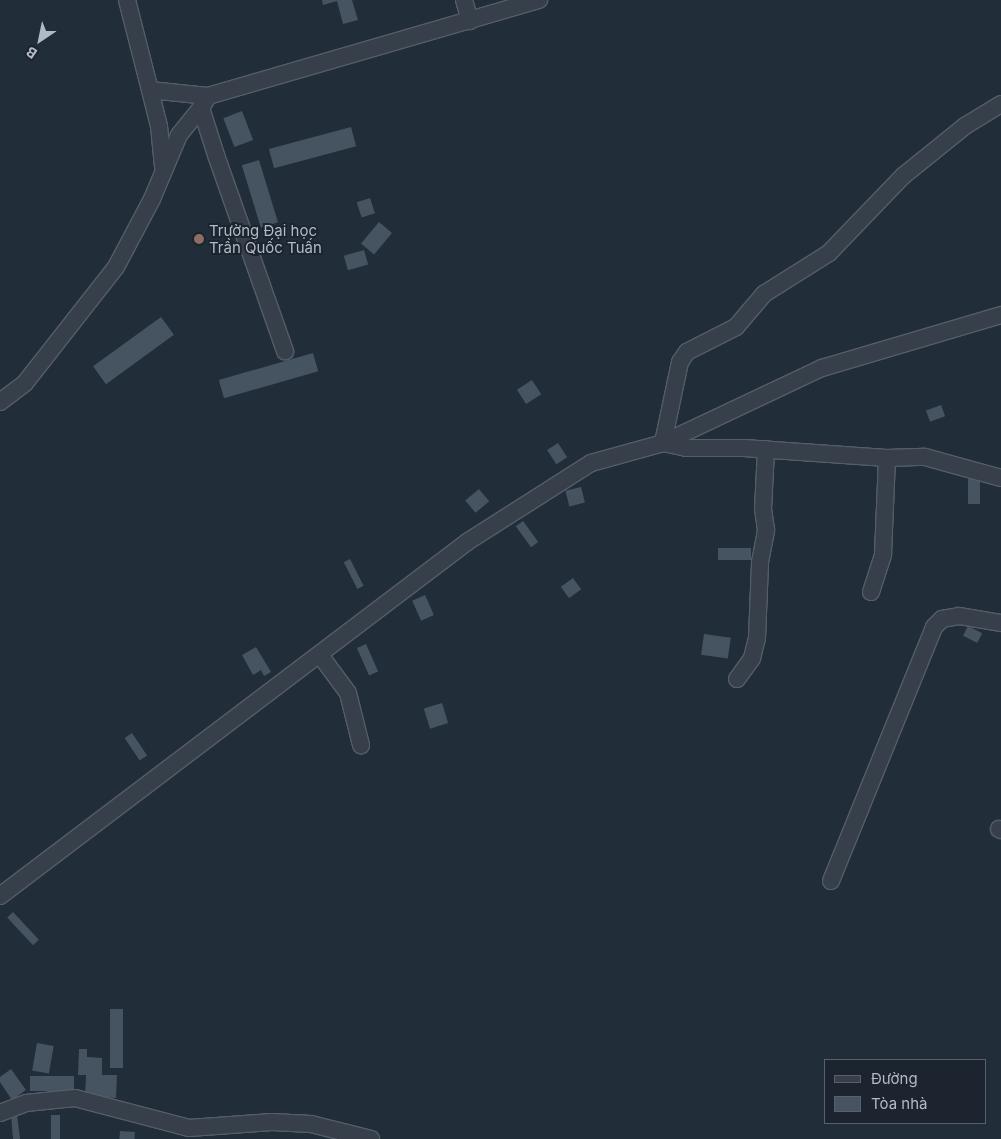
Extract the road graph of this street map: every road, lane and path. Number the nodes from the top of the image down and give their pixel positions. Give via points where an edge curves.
1 (127, 0) edge
2 (464, 0) edge
3 (539, 0) edge
4 (470, 21) junction
5 (150, 90) junction
6 (205, 102) junction
7 (1001, 104) edge
8 (163, 167) junction
9 (1001, 315) edge
10 (285, 351) dead end
11 (0, 402) edge
12 (663, 443) junction
13 (766, 449) junction
14 (887, 458) junction
15 (1001, 478) edge
16 (871, 592) dead end
17 (1001, 623) edge
18 (320, 654) junction
19 (737, 679) dead end
20 (361, 745) dead end
21 (831, 881) dead end
22 (0, 896) edge
23 (0, 1113) edge
24 (189, 1133) edge
25 (371, 1139) edge

1 - 5 street
2 - 4 street
3 - 4 street
4 - 6 street
5 - 6 street
5 - 8 street via 159,126
6 - 8 street via 179,135
6 - 10 street
7 - 12 street via 965,126 903,176 829,253 764,294 736,327 687,352 680,362
8 - 11 street via 152,199 116,267 29,379
9 - 12 street via 822,368
12 - 13 street via 686,448
12 - 18 street via 591,463 467,542
13 - 14 street
13 - 19 street via 763,509 766,530 760,562 757,638 752,658
14 - 15 street via 925,457
14 - 16 street via 883,554
17 - 21 street via 959,616 942,619 934,627
18 - 20 street via 348,693
18 - 22 street
23 - 24 street via 26,1103 75,1098
24 - 25 street via 272,1122 311,1124

